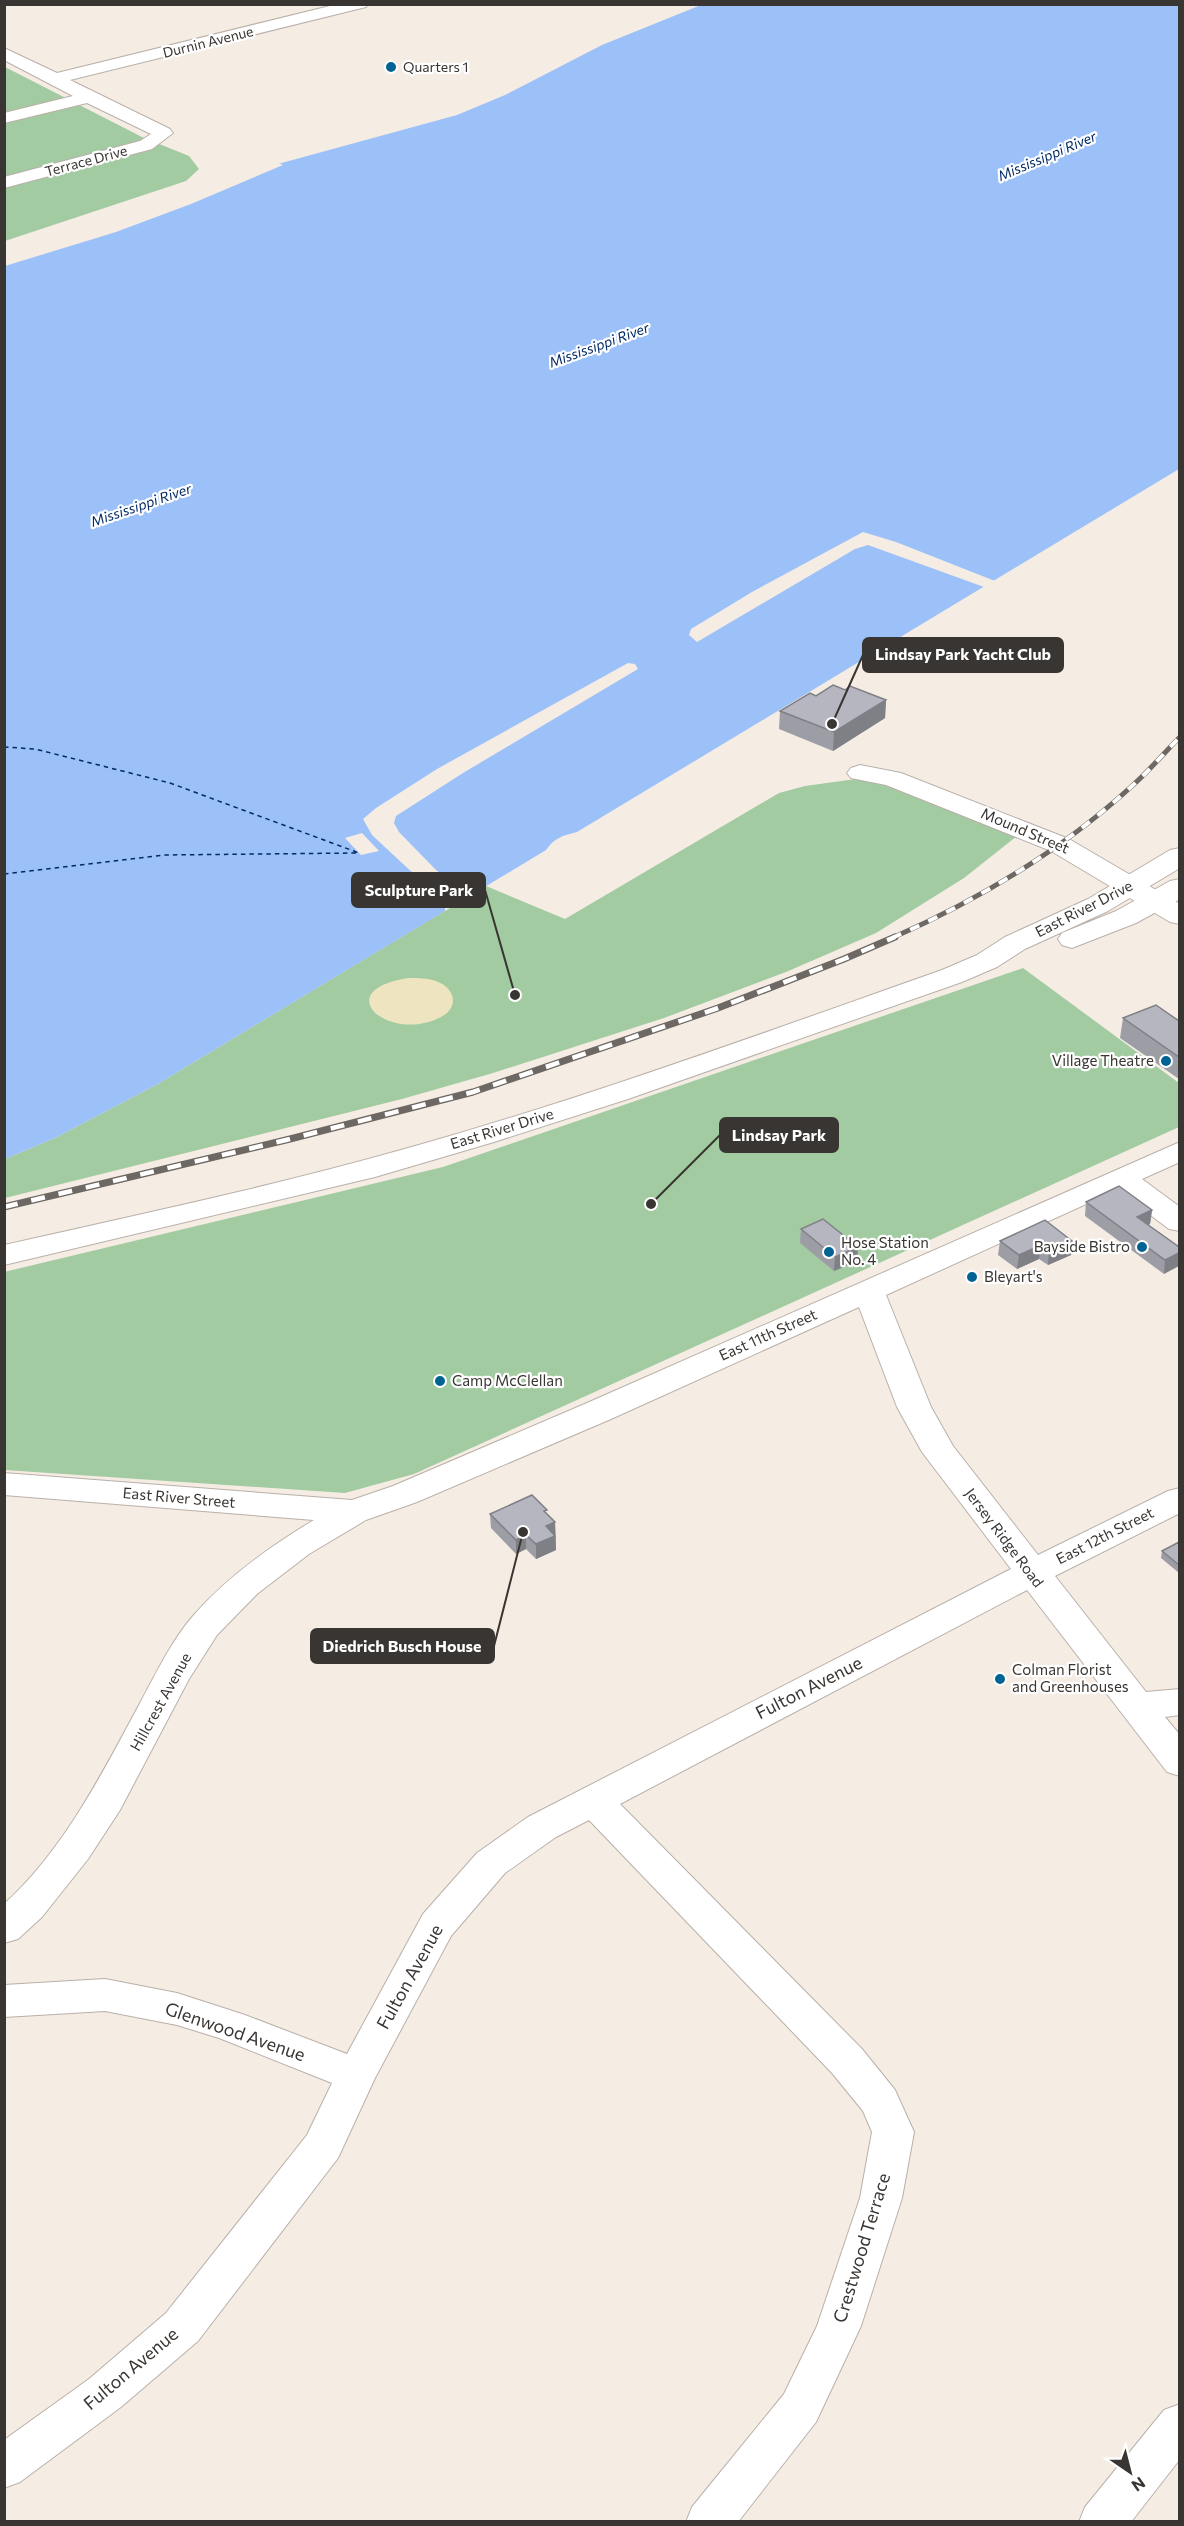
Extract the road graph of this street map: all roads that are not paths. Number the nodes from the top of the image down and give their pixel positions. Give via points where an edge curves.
1 (360, 4) edge
2 (4, 52) edge
3 (55, 79) junction
4 (90, 98) junction
5 (4, 118) edge
6 (4, 183) edge
7 (860, 773) dead end
8 (1179, 856) edge
9 (1132, 886) junction
10 (1172, 901) edge
11 (987, 961) junction
12 (1179, 1151) edge
13 (1120, 1178) junction
14 (1179, 1222) edge
15 (4, 1255) edge
16 (868, 1290) junction
17 (4, 1484) edge
18 (1179, 1499) edge
19 (354, 1512) junction
20 (1031, 1573) junction
21 (1179, 1701) edge
22 (1138, 1706) junction
23 (1179, 1762) edge
24 (593, 1800) junction
25 (4, 1928) edge
26 (4, 2001) edge
27 (356, 2075) junction
28 (1179, 2424) edge
29 (4, 2466) edge
30 (709, 2522) edge
31 (1102, 2522) edge

1 - 3 street, Durnin Avenue
2 - 3 street
3 - 4 street
4 - 5 street
4 - 6 street, Terrace Drive via 164,133 146,145
7 - 9 street, Mound Street via 892,778 951,799 1060,845
8 - 9 main road, East River Drive
9 - 10 street, Mound Street
9 - 11 main road, East River Drive via 1015,943
10 - 11 main road, East River Drive via 1032,953
11 - 15 main road, East River Drive via 761,1043 413,1156
12 - 13 street, East 11th Street
13 - 14 street
13 - 16 street, East 11th Street
16 - 19 street, East 11th Street via 599,1411
16 - 20 street, Jersey Ridge Road via 914,1407 939,1452
17 - 19 street, East River Street
18 - 20 street, East 12th Street
19 - 25 street, Hillcrest Avenue via 297,1546 244,1585 204,1626 107,1800 74,1850 28,1906
20 - 22 street, Jersey Ridge Road
20 - 24 street, Fulton Avenue
21 - 22 street
22 - 23 street, Jersey Ridge Road
24 - 27 street, Fulton Avenue via 542,1827 490,1863 437,1925
24 - 30 street, Crestwood Terrace via 847,2061 880,2102 893,2132 881,2198 839,2326 800,2408
26 - 27 street, Glenwood Avenue via 105,1995 177,2009
27 - 29 street, Fulton Avenue via 323,2146 182,2327 105,2393
28 - 31 street

